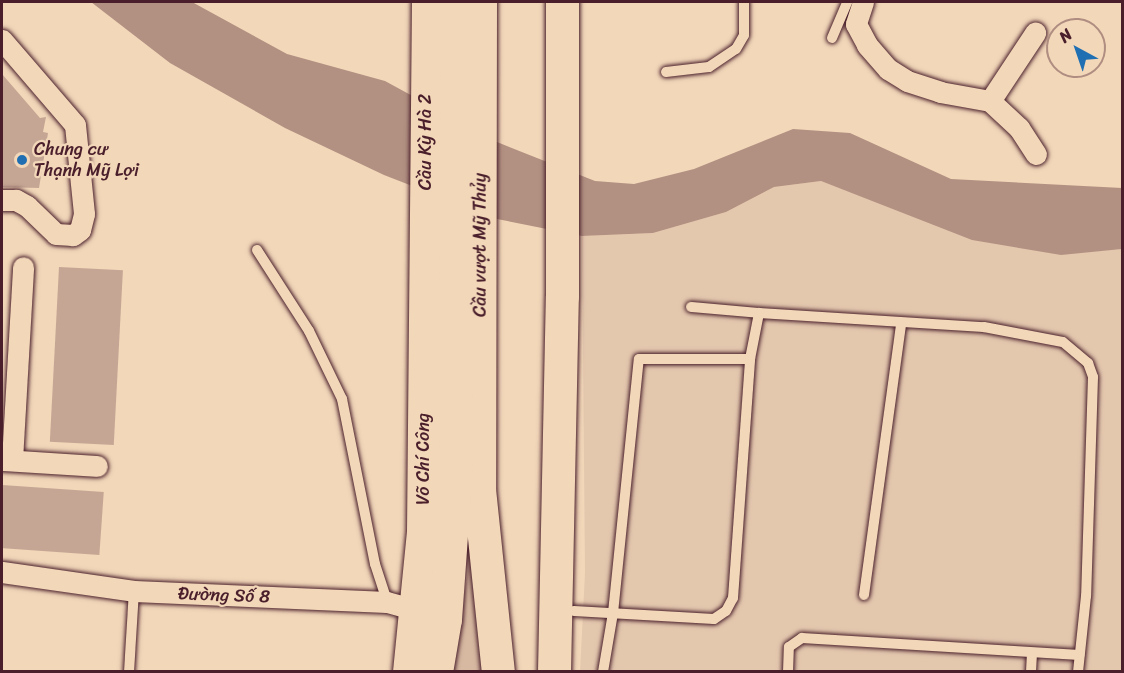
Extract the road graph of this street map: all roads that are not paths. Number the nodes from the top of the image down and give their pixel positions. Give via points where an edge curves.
1 (428, 2) edge
2 (457, 2) edge
3 (480, 2) edge
4 (562, 2) edge
5 (744, 2) edge
6 (847, 2) edge
7 (863, 2) edge
8 (1035, 33) dead end
9 (832, 38) dead end
10 (2, 40) edge
11 (666, 72) dead end
12 (990, 101) junction
13 (1036, 153) dead end
14 (2, 200) edge
15 (425, 246) joint
16 (257, 250) dead end
17 (23, 267) dead end
18 (691, 307) dead end
19 (759, 314) junction
20 (901, 325) junction
21 (750, 359) junction
22 (7, 460) edge
23 (97, 466) dead end
24 (467, 485) junction
25 (559, 554) junction
26 (2, 572) edge
27 (134, 591) junction
28 (864, 595) dead end
29 (400, 605) junction
30 (574, 611) junction
31 (613, 613) junction
32 (445, 619) junction
33 (1032, 653) junction
34 (1079, 655) junction
35 (129, 672) edge
36 (409, 672) edge
37 (436, 672) edge
38 (498, 672) edge
39 (554, 672) edge
40 (571, 672) edge
41 (603, 672) edge
42 (788, 672) edge
43 (1031, 672) edge
44 (1078, 672) edge

1 - 15 main road, Cầu Kỳ Hà 2
2 - 24 main road, Cầu vượt Mỹ Thủy
3 - 24 main road, Cầu vượt Mỹ Thủy
4 - 25 main road
5 - 11 lane via 744,35 736,50 709,67
6 - 9 lane
7 - 12 street via 856,24 867,45 888,69 907,81 940,92
8 - 12 street
10 - 14 street via 75,125 84,214 80,230 73,235 56,234 27,206 16,200
12 - 13 street via 1019,128
15 - 29 main road, Võ Chí Công via 423,532
16 - 29 lane via 309,331 342,399 375,564
17 - 22 street
18 - 19 lane
19 - 20 lane
19 - 21 lane
20 - 28 lane
20 - 34 lane via 984,327 1048,337 1063,342 1088,363 1093,377 1086,596
21 - 31 lane via 639,359
21 - 31 lane via 733,598 726,611 714,619
22 - 23 street
24 - 32 main road, Võ Chí Công
24 - 38 main road
25 - 30 main road via 575,588
25 - 39 main road
26 - 27 street, Đường Số 8
27 - 29 street, Đường Số 8
27 - 35 lane
29 - 32 street, Đường Số 8
29 - 36 main road, Võ Chí Công
30 - 31 lane
30 - 40 main road
31 - 41 lane
32 - 37 main road, Võ Chí Công
33 - 34 lane
33 - 42 lane via 802,638 789,647
33 - 43 lane
34 - 44 lane

